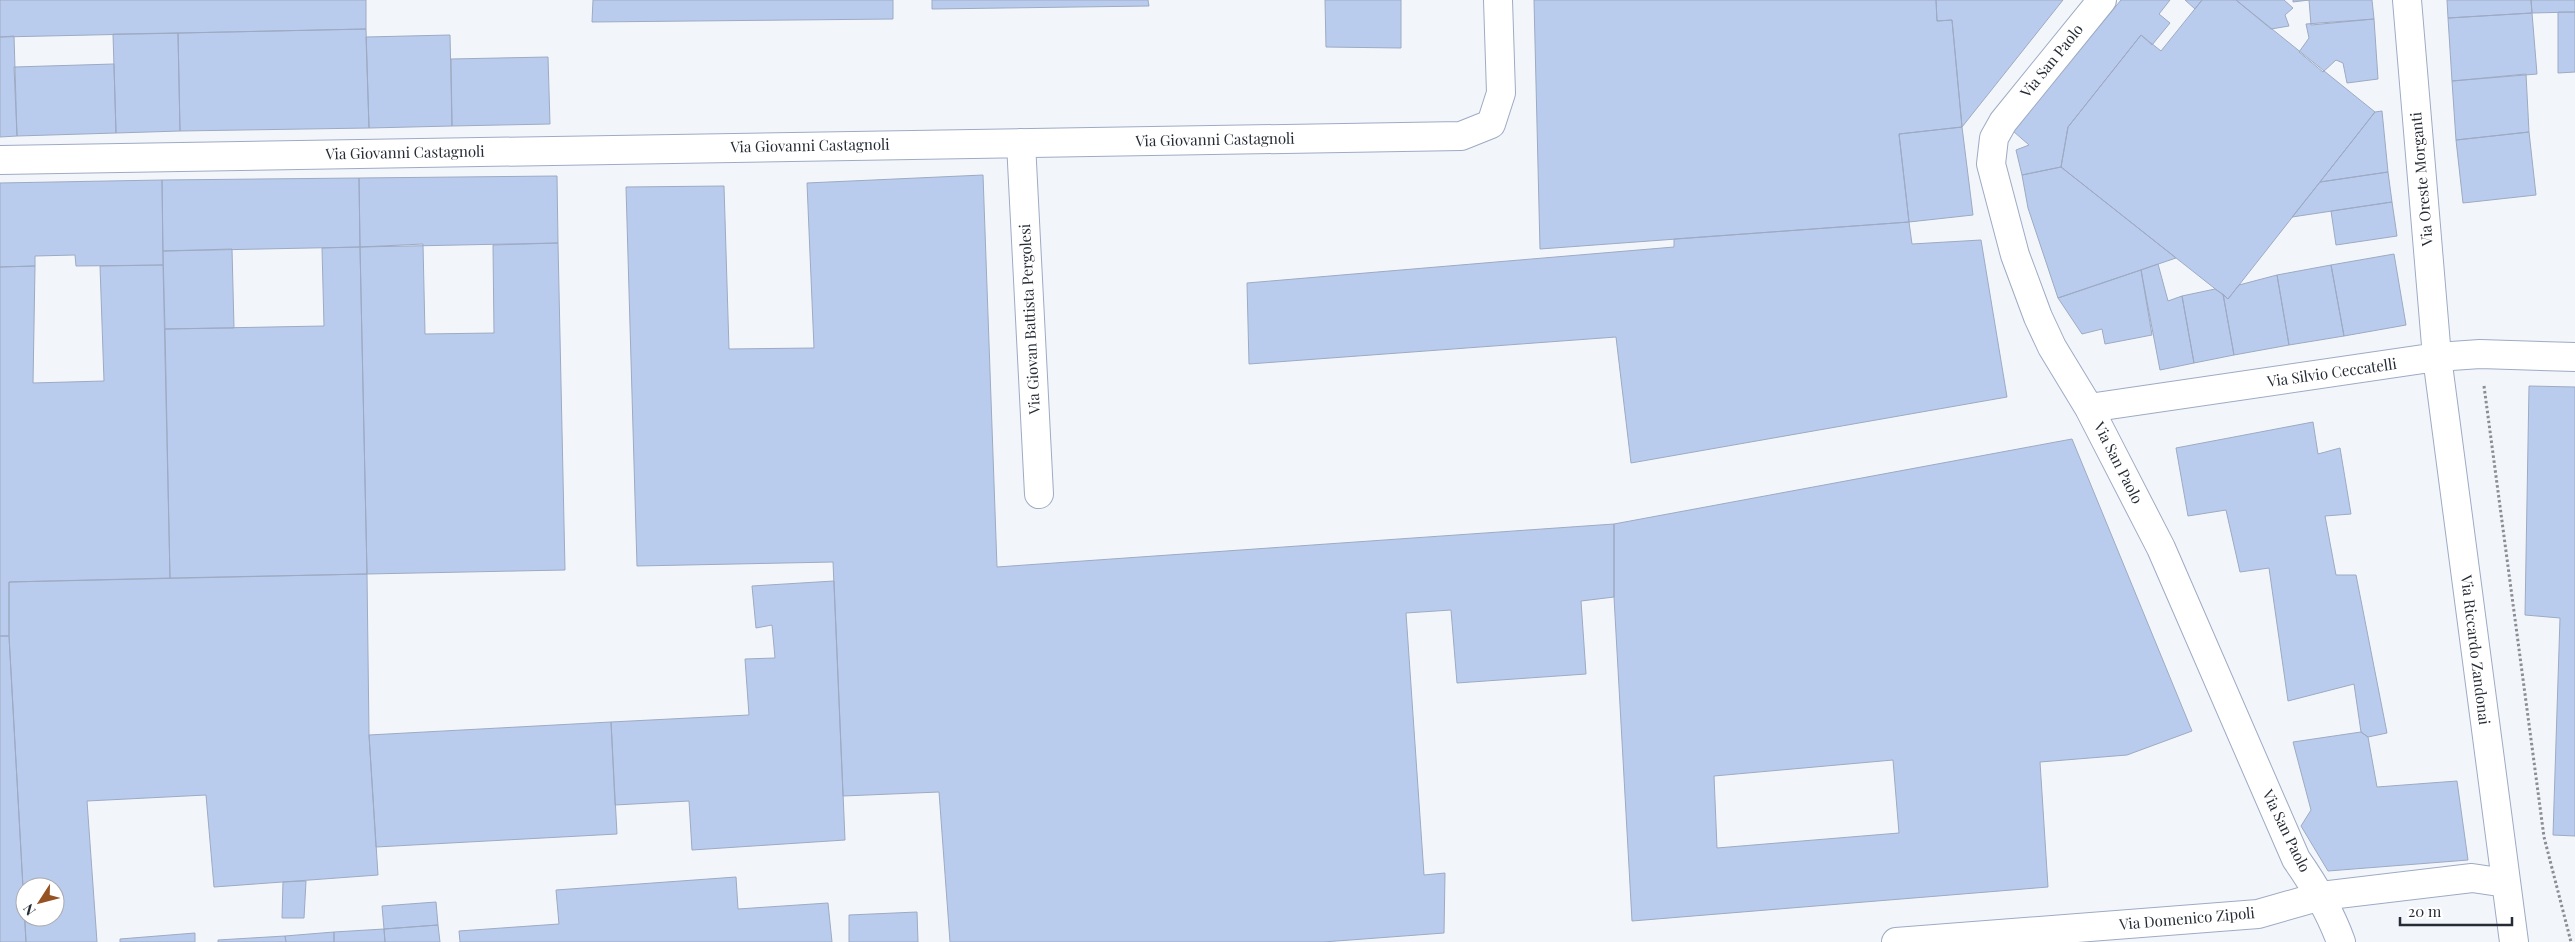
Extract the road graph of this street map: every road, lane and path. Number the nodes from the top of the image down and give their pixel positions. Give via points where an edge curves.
1 (1498, 0) edge
2 (2102, 0) edge
3 (2407, 0) edge
4 (1021, 143) junction
5 (0, 160) edge
6 (2480, 354) junction
7 (2436, 357) junction
8 (2575, 357) edge
9 (2089, 408) junction
10 (1039, 494) dead end
11 (2506, 883) junction
12 (2321, 896) junction
13 (1896, 942) edge
14 (2340, 942) edge
15 (2514, 942) edge
16 (2571, 942) edge

1 - 4 street, Via Giovanni Castagnoli via 1501,93 1491,124 1462,136
2 - 9 street, Via San Paolo via 2003,122 1991,150 1991,164 2015,255 2038,317
3 - 7 street, Via Oreste Morganti
4 - 5 street, Via Giovanni Castagnoli
4 - 10 street, Via Giovan Battista Pergolesi
6 - 7 street, Via Silvio Ceccatelli
6 - 8 street, Via Silvio Ceccatelli
6 - 16 path via 2544,837
7 - 9 street, Via Silvio Ceccatelli
7 - 11 street, Via Riccardo Zandonai
9 - 12 street, Via San Paolo via 2161,548 2296,859
11 - 12 street, Via Domenico Zipoli via 2472,878
11 - 15 street, Via Riccardo Zandonai
12 - 13 street, Via Domenico Zipoli via 2258,914
12 - 14 street, Via San Paolo via 2332,915

